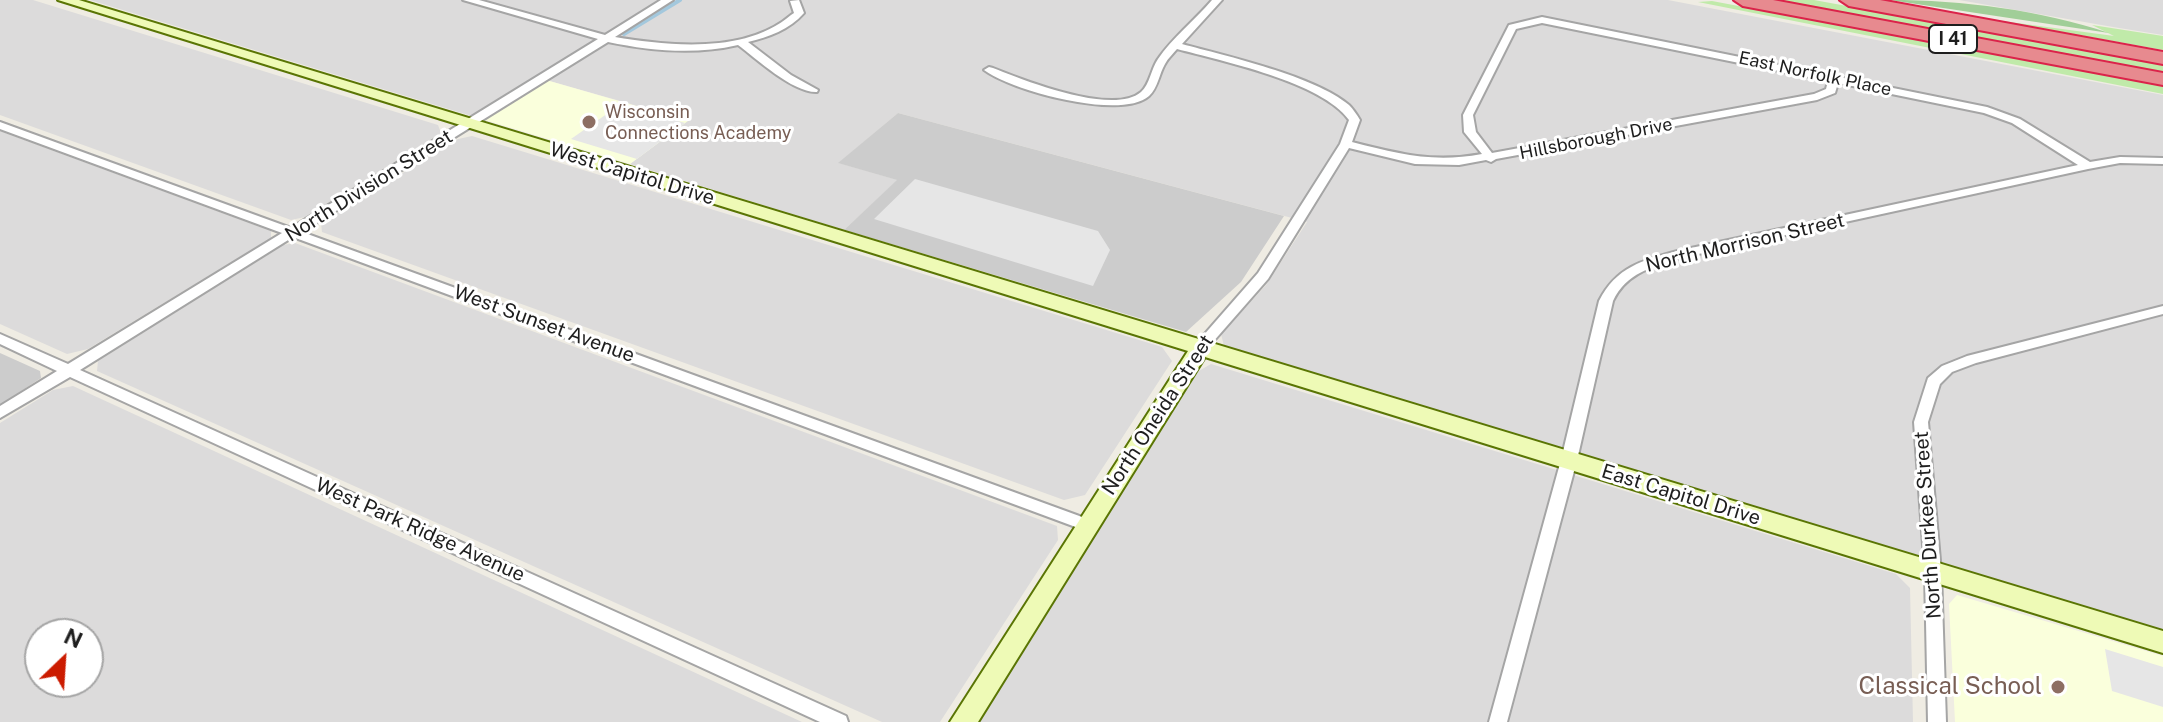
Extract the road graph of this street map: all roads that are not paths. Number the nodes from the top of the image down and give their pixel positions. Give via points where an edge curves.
1 (65, 0) edge
2 (468, 0) edge
3 (668, 0) edge
4 (1217, 0) edge
5 (1743, 0) edge
6 (1849, 0) edge
7 (795, 1) edge
8 (607, 37) junction
9 (741, 42) junction
10 (1176, 46) junction
11 (2163, 58) edge
12 (989, 70) dead end
13 (1834, 78) junction
14 (2163, 79) edge
15 (813, 90) dead end
16 (469, 124) junction
17 (0, 125) edge
18 (1346, 144) junction
19 (1491, 159) junction
20 (2163, 161) edge
21 (2088, 166) junction
22 (294, 232) junction
23 (2163, 310) edge
24 (0, 339) edge
25 (1200, 348) junction
26 (69, 371) junction
27 (0, 413) edge
28 (1569, 460) junction
29 (1087, 525) junction
30 (1933, 572) junction
31 (2163, 642) edge
32 (839, 722) edge
33 (963, 722) edge
34 (1498, 722) edge
35 (1937, 722) edge

1 - 16 street, West Capitol Drive
2 - 8 street
3 - 8 street, North Division Street
4 - 10 street
5 - 14 highway, I 41
6 - 11 highway, I 41
7 - 9 street via 799,13 793,20
8 - 9 street via 674,48
8 - 16 street, North Division Street
9 - 15 street
10 - 12 street via 1157,69 1150,88 1134,101 1103,103
10 - 18 street, North Oneida Street via 1337,98 1355,120
13 - 19 street, Hillsborough Drive via 1831,91 1817,97
13 - 19 street, East Norfolk Place via 1553,21 1528,21 1512,27 1468,115 1470,132
13 - 21 street, East Norfolk Place via 2001,114
16 - 22 street, North Division Street
16 - 25 street, West Capitol Drive
17 - 22 street, West Sunset Avenue
18 - 19 street, Hillsborough Drive via 1433,163
18 - 25 street, North Oneida Street via 1263,276
20 - 21 street, North Morrison Street
21 - 28 street, North Morrison Street via 1636,268 1613,287 1606,301
22 - 26 street, North Division Street
22 - 29 street, West Sunset Avenue
23 - 30 street, North Durkee Street via 1972,359 1947,369 1933,382 1921,422
24 - 26 street, West Park Ridge Avenue
25 - 28 street, East Capitol Drive
25 - 29 street, North Oneida Street
26 - 27 street, North Division Street
26 - 32 street, West Park Ridge Avenue
28 - 30 street, East Capitol Drive
28 - 34 street, North Morrison Street
29 - 33 street, North Oneida Street
30 - 31 street, East Capitol Drive
30 - 35 street, North Durkee Street

